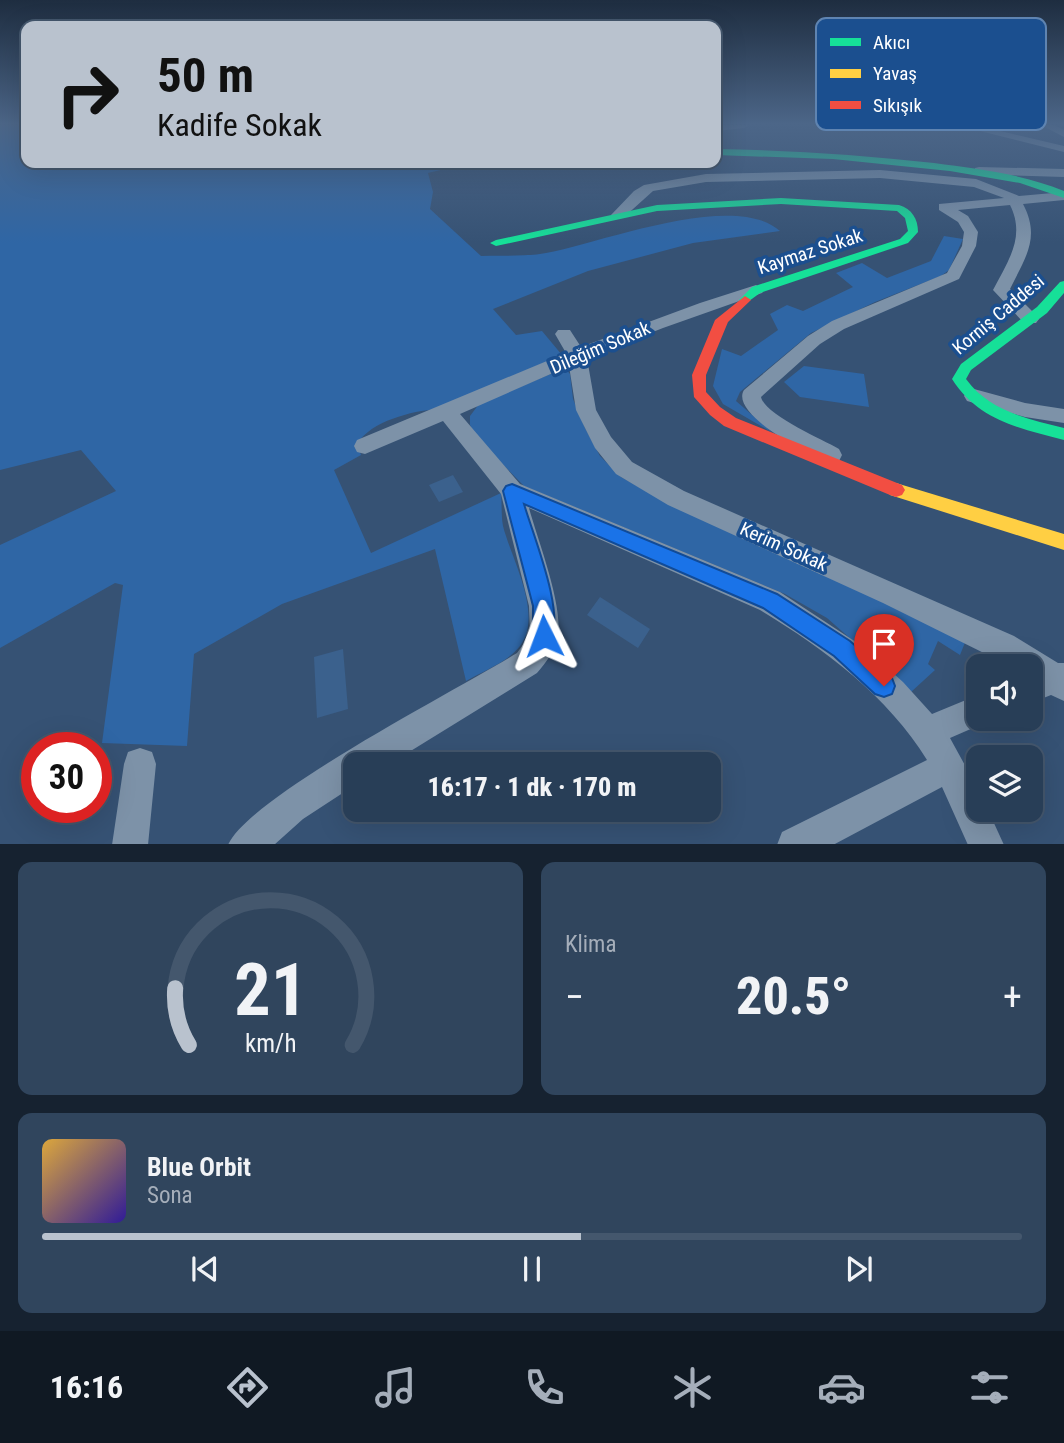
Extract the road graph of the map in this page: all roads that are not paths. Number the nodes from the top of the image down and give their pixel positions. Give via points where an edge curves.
1 (927, 164) edge
2 (977, 171) junction
3 (1064, 173) edge
4 (1064, 196) edge
5 (1016, 202) junction
6 (618, 215) junction
7 (496, 243) dead end
8 (1064, 285) edge
9 (756, 290) junction
10 (1030, 319) junction
11 (564, 334) dead end
12 (578, 356) junction
13 (967, 394) junction
14 (447, 412) junction
15 (1064, 416) edge
16 (1064, 434) edge
17 (365, 446) dead end
18 (894, 489) junction
19 (512, 491) junction
20 (1064, 542) edge
21 (1054, 683) edge
22 (966, 715) edge
23 (927, 732) junction
24 (378, 752) edge
25 (140, 764) dead end
26 (947, 767) junction
27 (343, 773) edge
28 (130, 844) edge
29 (247, 844) edge
30 (797, 844) edge
31 (986, 844) edge

1 - 2 street
2 - 3 street
2 - 4 street via 1023,178
4 - 5 street
5 - 6 street via 984,185 922,177 741,176 655,186 639,194
5 - 10 street via 1026,224 1024,244 1001,290
5 - 18 street via 944,207 963,219 971,232 953,276 814,340 751,395 752,404 765,417
6 - 7 street, Kaymaz Sokak
6 - 9 street, Kaymaz Sokak via 676,206 803,201 892,206 912,217 913,232 904,241
8 - 10 street, Korniş Caddesi
9 - 12 street, Dileğim Sokak
9 - 18 street, Kaymaz Sokak via 729,312 718,328 697,385 705,402 730,422
10 - 13 street, Korniş Caddesi via 966,367 959,379
11 - 12 street
12 - 14 street, Dileğim Sokak
12 - 21 street, Kerim Sokak via 582,396 594,426 612,456 641,480 1004,646
13 - 15 street
13 - 16 street via 1000,413
14 - 17 street, Dileğim Sokak
14 - 19 street
18 - 20 street, Kaymaz Sokak
19 - 23 street via 796,616 871,673
19 - 24 street via 543,606 544,636 537,652 493,685
22 - 23 street
23 - 26 street
25 - 28 street
26 - 30 street
26 - 31 street
27 - 29 street via 291,807

